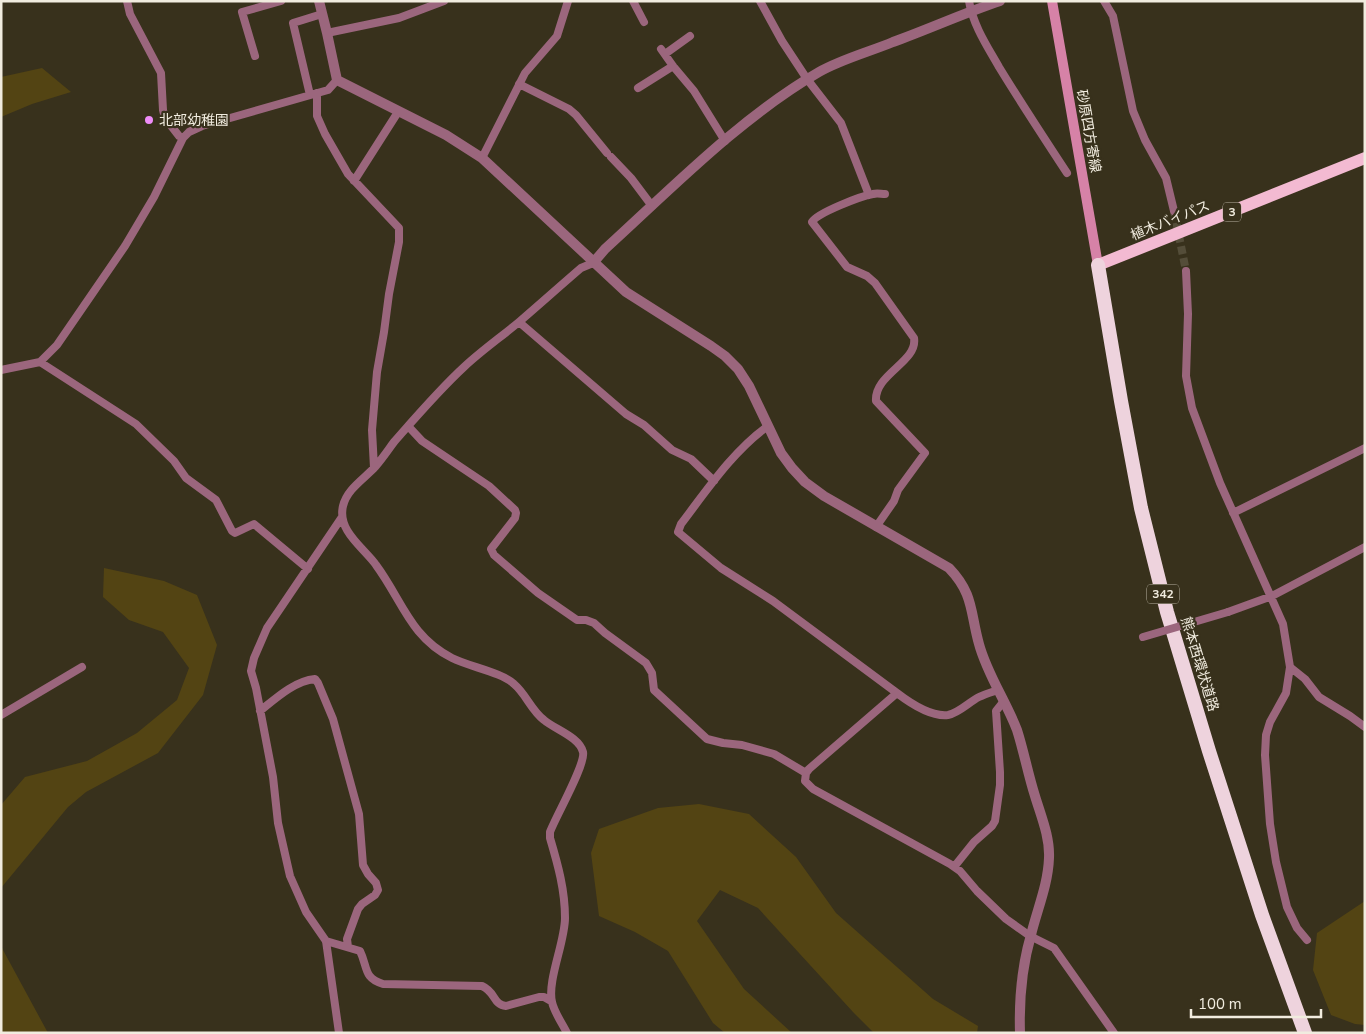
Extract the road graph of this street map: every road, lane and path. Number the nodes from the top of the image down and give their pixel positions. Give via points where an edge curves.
1 (127, 1) edge
2 (281, 1) edge
3 (319, 1) edge
4 (444, 1) edge
5 (568, 1) edge
6 (633, 1) edge
7 (760, 1) edge
8 (1000, 1) edge
9 (1052, 1) edge
10 (1104, 1) edge
11 (969, 6) edge
12 (322, 14) junction
13 (644, 22) dead end
14 (327, 33) junction
15 (690, 36) dead end
16 (255, 56) dead end
17 (673, 66) junction
18 (807, 79) junction
19 (337, 80) junction
20 (519, 84) junction
21 (638, 88) dead end
22 (313, 94) junction
23 (398, 112) junction
24 (183, 138) junction
25 (725, 141) junction
26 (482, 158) junction
27 (1365, 158) edge
28 (1067, 173) dead end
29 (354, 181) junction
30 (885, 194) dead end
31 (869, 195) junction
32 (652, 206) junction
33 (1174, 211) tunnel mouth
34 (593, 263) junction
35 (1098, 265) junction
36 (1186, 271) tunnel mouth
37 (518, 322) junction
38 (40, 362) junction
39 (1, 370) edge
40 (408, 426) junction
41 (768, 426) junction
42 (1365, 448) edge
43 (374, 468) junction
44 (714, 481) junction
45 (1233, 513) junction
46 (342, 517) junction
47 (876, 527) junction
48 (1365, 547) edge
49 (308, 569) junction
50 (1272, 596) junction
51 (1143, 637) dead end
52 (82, 667) dead end
53 (1290, 667) junction
54 (998, 690) junction
55 (897, 693) junction
56 (1004, 701) junction
57 (260, 711) junction
58 (1, 715) edge
59 (1365, 727) edge
60 (806, 773) junction
61 (954, 867) junction
62 (1030, 936) junction
63 (1307, 940) dead end
64 (326, 941) junction
65 (348, 947) junction
66 (551, 1001) junction
67 (339, 1033) edge
68 (567, 1033) edge
69 (1020, 1033) edge
70 (1114, 1033) edge
71 (1306, 1033) edge

1 - 24 street via 130,14 160,73 166,118
2 - 16 street via 242,12
3 - 12 street
4 - 14 street via 399,18
5 - 20 street via 557,36
6 - 13 street
7 - 18 street
8 - 11 street
9 - 35 main road, 砂原四方寄線 / 342
10 - 33 street via 1113,16 1133,111 1166,178
11 - 18 street
11 - 28 street via 981,35 1006,78
12 - 14 street
12 - 22 street via 293,23
14 - 19 street
15 - 17 street via 663,52
17 - 21 street
17 - 25 street via 694,91
18 - 25 street via 767,106
18 - 31 street via 841,122
19 - 22 street via 328,90
19 - 23 street
20 - 26 street
20 - 32 street via 576,115
22 - 24 street via 202,126
22 - 29 street via 317,116
23 - 26 street via 446,135
23 - 29 street
24 - 38 street via 125,246 58,344
25 - 32 street
26 - 34 street
27 - 35 highway, 植木バイパス / 3
29 - 43 street via 399,228 377,372 372,430
30 - 31 street
31 - 47 street via 828,211 812,222 846,267 875,283 914,338 912,351 885,378 875,394 876,401 925,453
32 - 34 street
34 - 37 street via 581,268
34 - 41 street via 626,292 725,356 749,386
35 - 71 highway, 熊本西環状道路 / 342 via 1141,508 1164,602 1262,915
36 - 45 street via 1187,384 1192,408
37 - 40 street via 464,366
37 - 44 street via 626,414 672,450 691,459
38 - 39 street
38 - 49 street via 136,424 174,460 186,478 216,500 232,531 236,533 254,524
40 - 43 street
40 - 60 street via 422,441 488,486 515,510 515,518 491,549 518,576 575,618 594,623 646,664 652,673 654,690 707,739 774,754
41 - 44 street via 755,435
41 - 47 street via 781,453 805,482
42 - 45 street
43 - 46 street via 347,496
44 - 55 street via 680,524 680,535 721,568 773,601
45 - 50 street
46 - 49 street
46 - 66 street via 347,531 376,565 423,638 450,658 514,683 544,720 570,737 583,751 578,772 550,832 562,883 565,919
47 - 54 street via 949,568 960,580 972,610 979,644
48 - 50 street
49 - 57 street via 267,628 254,658 251,671
50 - 51 street, bridge
50 - 53 street via 1284,624
52 - 58 street
53 - 59 street via 1319,697
53 - 63 street via 1286,693 1266,735 1265,755 1276,862 1287,907
54 - 55 street via 948,715 917,706
54 - 56 street
55 - 60 street
56 - 61 street via 996,711 1000,778 995,821
56 - 62 street via 1017,730 1026,771 1047,835 1050,857 1047,881
57 - 64 street via 290,876 306,912
57 - 65 street via 301,682 314,679 333,720 359,814 363,865 378,890 358,909 346,939
60 - 61 street via 805,780 813,789
61 - 62 street via 996,910
62 - 69 street via 1023,978
62 - 70 street via 1054,948
64 - 65 street
64 - 67 street
65 - 66 street via 360,951 368,976 382,984 482,986 492,992 500,1006 540,997
66 - 68 street

